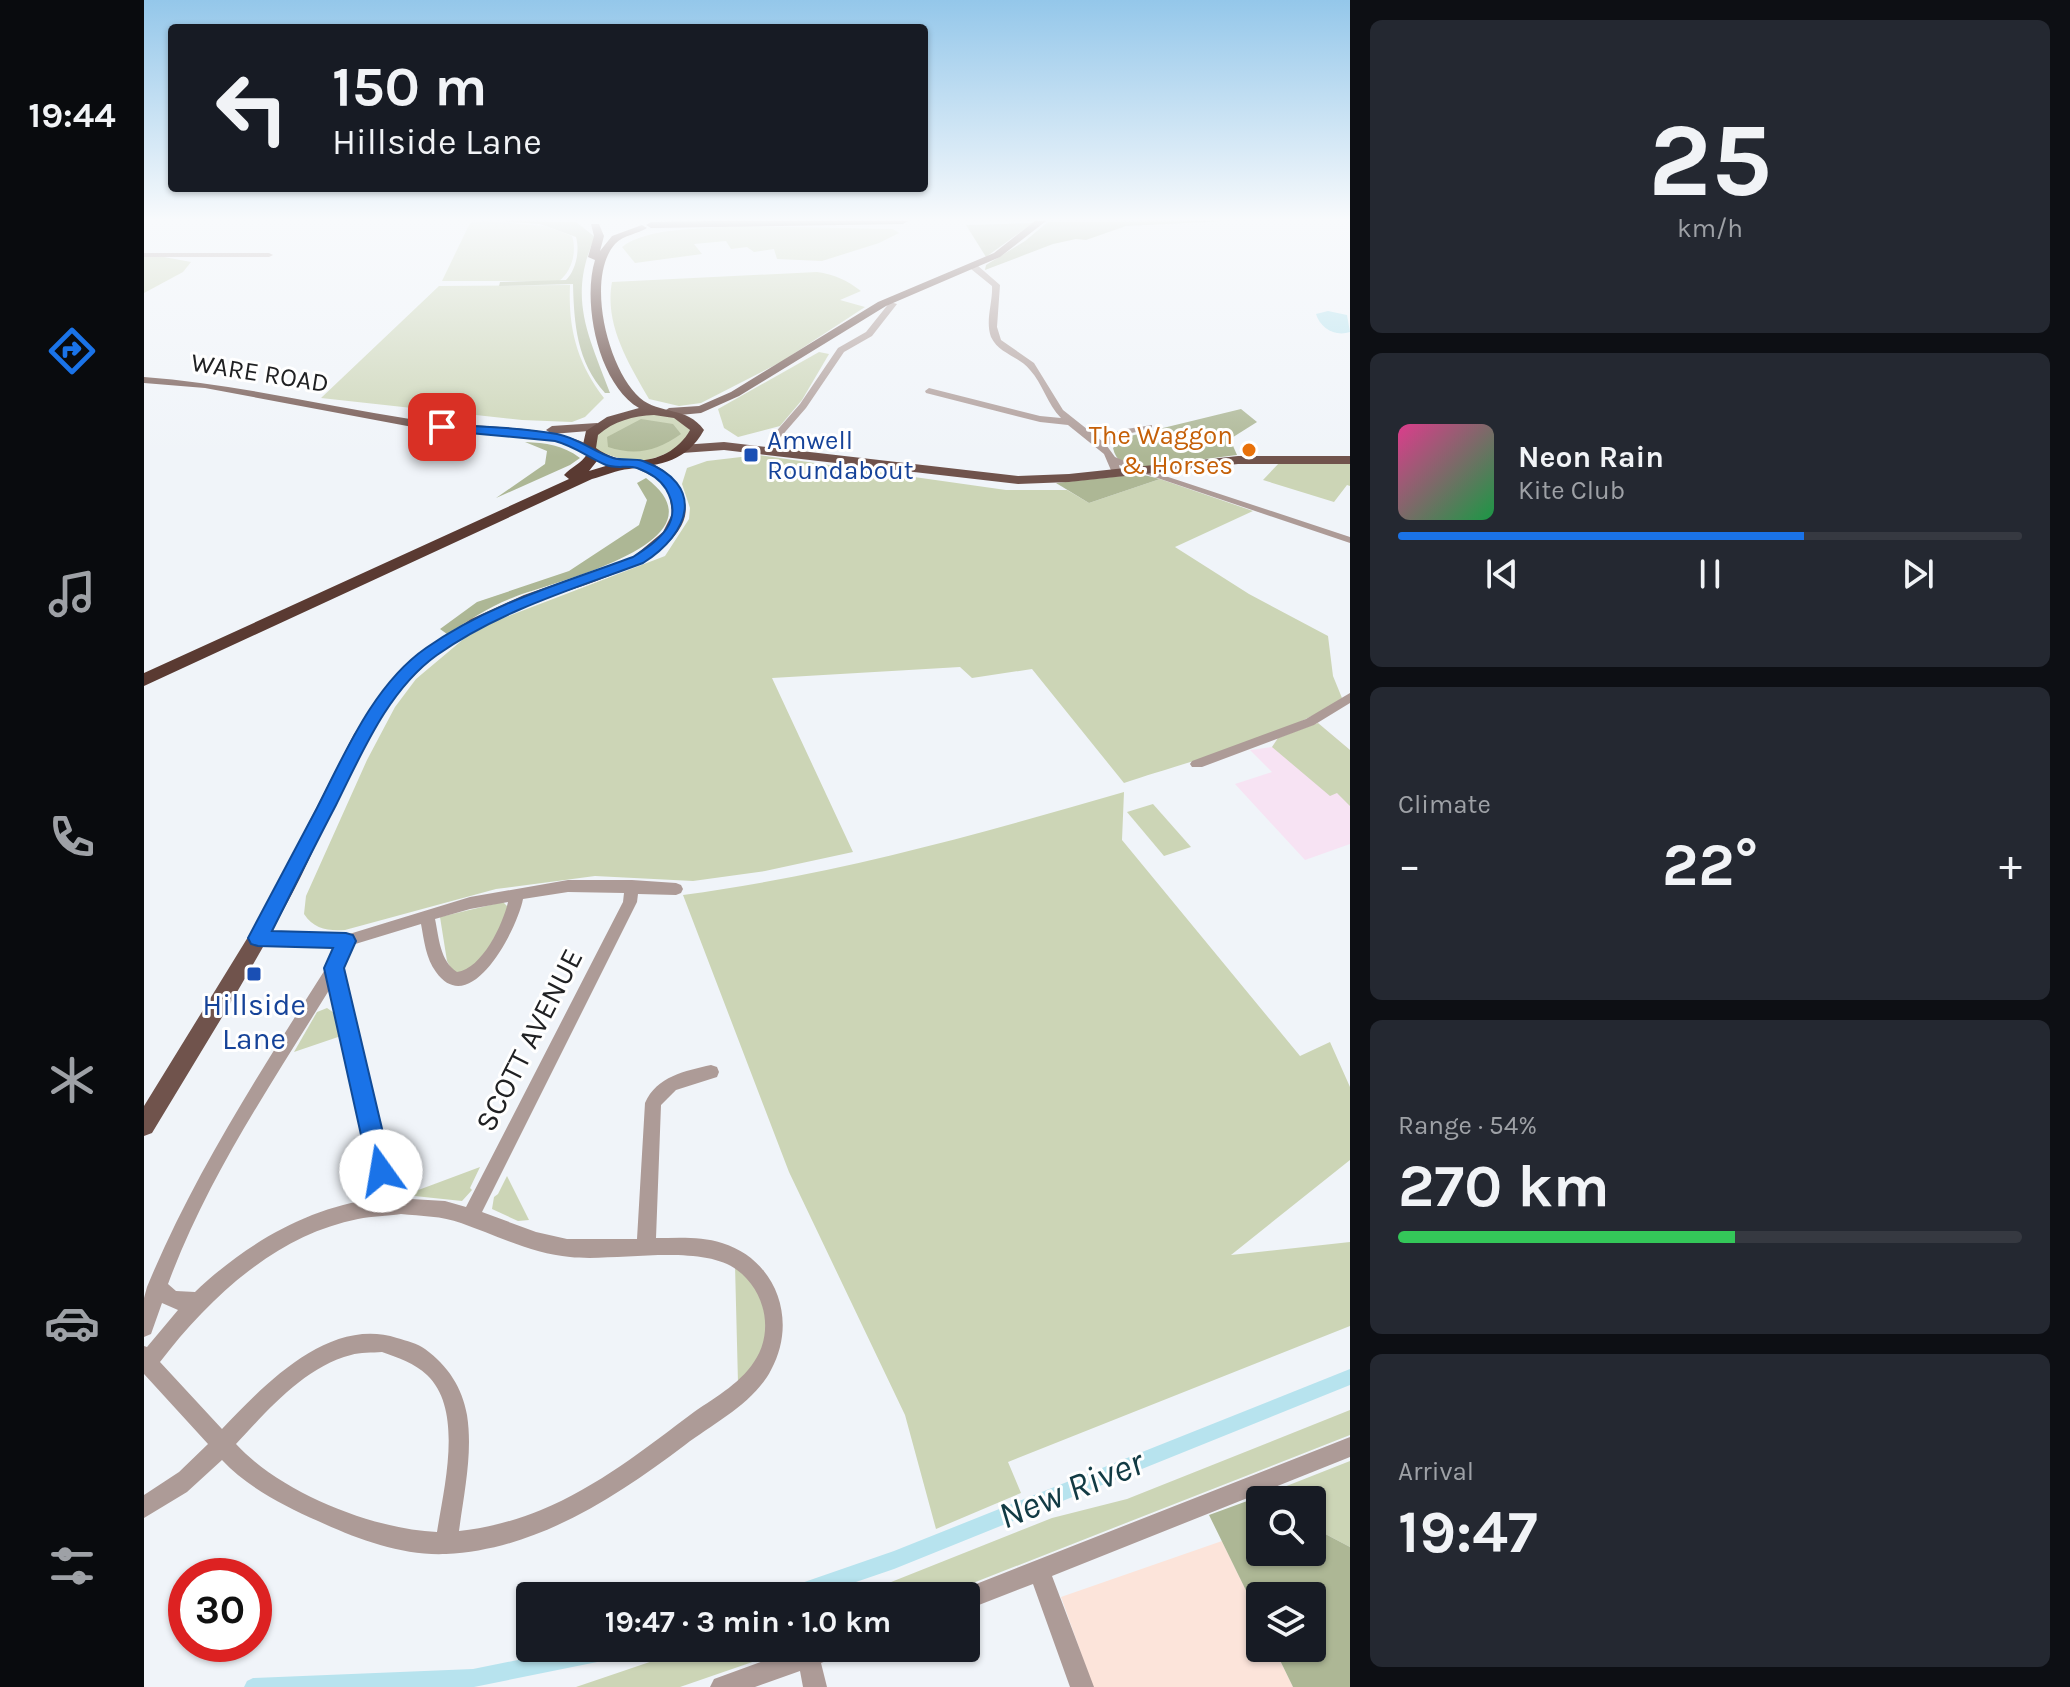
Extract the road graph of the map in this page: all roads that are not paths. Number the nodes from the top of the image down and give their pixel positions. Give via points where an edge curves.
1 (586, 300) edge
2 (596, 300) edge
3 (891, 300) edge
4 (995, 300) edge
5 (893, 304) dead end
6 (820, 344) junction
7 (841, 350) junction
8 (144, 380) edge
9 (929, 391) dead end
10 (701, 409) junction
11 (662, 412) junction
12 (368, 413) junction
13 (615, 418) junction
14 (1068, 422) junction
15 (597, 427) junction
16 (696, 427) junction
17 (1149, 427) dead end
18 (776, 437) dead end
19 (1103, 444) junction
20 (591, 452) junction
21 (677, 452) junction
22 (1113, 459) junction
23 (1350, 460) edge
24 (847, 461) junction
25 (632, 464) junction
26 (1138, 470) junction
27 (1116, 473) junction
28 (665, 478) junction
29 (1350, 540) edge
30 (144, 667) edge
31 (144, 680) edge
32 (1350, 697) edge
33 (1197, 764) dead end
34 (632, 886) junction
35 (676, 889) dead end
36 (517, 895) junction
37 (427, 916) junction
38 (258, 938) junction
39 (346, 941) junction
40 (334, 968) junction
41 (311, 1005) junction
42 (341, 1005) junction
43 (711, 1072) dead end
44 (144, 1126) edge
45 (384, 1208) junction
46 (470, 1218) junction
47 (646, 1249) junction
48 (156, 1287) junction
49 (196, 1302) junction
50 (144, 1327) edge
51 (146, 1359) edge
52 (222, 1444) junction
53 (1350, 1447) edge
54 (144, 1507) edge
55 (446, 1543) junction
56 (1040, 1572) junction
57 (980, 1594) edge
58 (791, 1662) edge
59 (809, 1662) edge
60 (722, 1687) edge
61 (815, 1687) edge
62 (1082, 1687) edge

1 - 13 highway via 598,356 622,400
2 - 11 highway via 601,334 621,377 636,400
3 - 6 main road
4 - 14 street via 993,330 998,341 1034,368
5 - 7 street via 869,334
6 - 7 street
6 - 10 main road
7 - 18 street
8 - 12 main road, WARE ROAD
9 - 14 street
10 - 11 main road
10 - 16 main road
11 - 13 highway
11 - 16 highway
12 - 15 main road, WARE ROAD via 552,430
12 - 20 main road, WARE ROAD via 442,427 556,438
13 - 15 highway
14 - 19 street
15 - 20 highway via 588,442
16 - 21 highway via 691,443
16 - 24 main road via 715,440
17 - 19 street via 1123,432
19 - 22 street
20 - 25 highway
20 - 30 highway via 583,470
21 - 24 main road via 712,445
21 - 25 highway
21 - 28 main road
22 - 26 street
22 - 27 street
23 - 26 main road via 1238,460
24 - 27 main road via 1018,480
25 - 28 main road
25 - 31 highway via 587,476
26 - 27 main road
26 - 29 street
28 - 38 main road via 680,503 679,517 659,546 638,560 486,617 406,674 356,748
32 - 33 street via 1310,722
34 - 35 street
34 - 36 street via 568,886
34 - 46 street, SCOTT AVENUE via 630,902
36 - 37 street
36 - 37 street via 515,909 481,970 463,979 451,977 440,966
37 - 39 street
38 - 39 street
38 - 44 main road
39 - 40 street
40 - 41 street
40 - 42 street
41 - 42 street
41 - 48 street via 194,1205
42 - 45 street via 385,1189
43 - 47 street via 674,1083 653,1103
45 - 46 street via 427,1207
45 - 49 street via 293,1234 242,1264
46 - 47 street via 565,1248
47 - 55 street via 720,1251 753,1271 774,1315 773,1342 759,1372 664,1448 566,1509 509,1533
48 - 49 street via 173,1300
48 - 50 street
49 - 51 street
51 - 52 street
52 - 54 street via 187,1478
52 - 55 street via 256,1476 334,1517 394,1537
52 - 55 street via 275,1389 317,1360 356,1344 404,1348 429,1362 454,1400 459,1441
53 - 56 street
56 - 57 street
56 - 62 street
58 - 60 street
59 - 61 street

